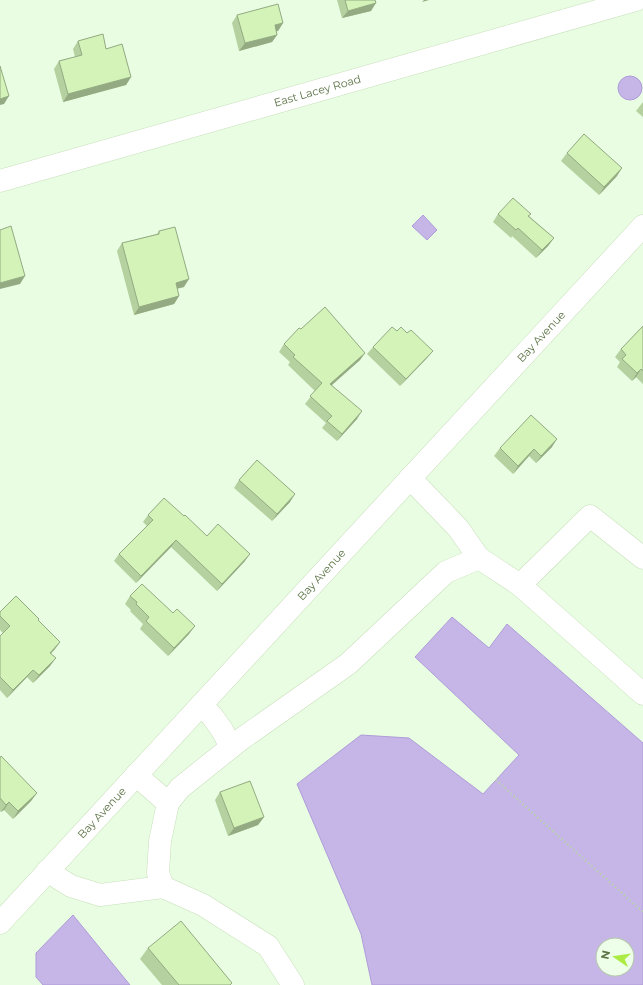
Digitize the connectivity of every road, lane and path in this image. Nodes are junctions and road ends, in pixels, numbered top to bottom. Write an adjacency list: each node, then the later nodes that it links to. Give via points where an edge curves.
1 (636, 0): 2 (street, East Lacey Road)
2 (0, 181)
3 (643, 226): 4 (street, Bay Avenue)
4 (410, 478): 5 (street, via 458,528); 9 (street, Bay Avenue)
5 (479, 558): 7 (street); 10 (street, via 446,572 348,664)
6 (643, 558): 7 (street, via 590,516)
7 (520, 586): 8 (street)
8 (643, 694)
9 (201, 705): 10 (street, via 212,716); 11 (street, Bay Avenue)
10 (231, 747): 13 (street, via 180,788)
11 (136, 775): 13 (street); 14 (street, Bay Avenue)
12 (496, 780): 16 (path)
13 (168, 803): 15 (street, via 160,841 158,873)
14 (48, 871): 15 (street, via 71,886 100,895); 17 (street, Bay Avenue)
15 (163, 887): 18 (street, via 203,905 268,946)
16 (643, 912)
17 (0, 923)
18 (292, 985)

